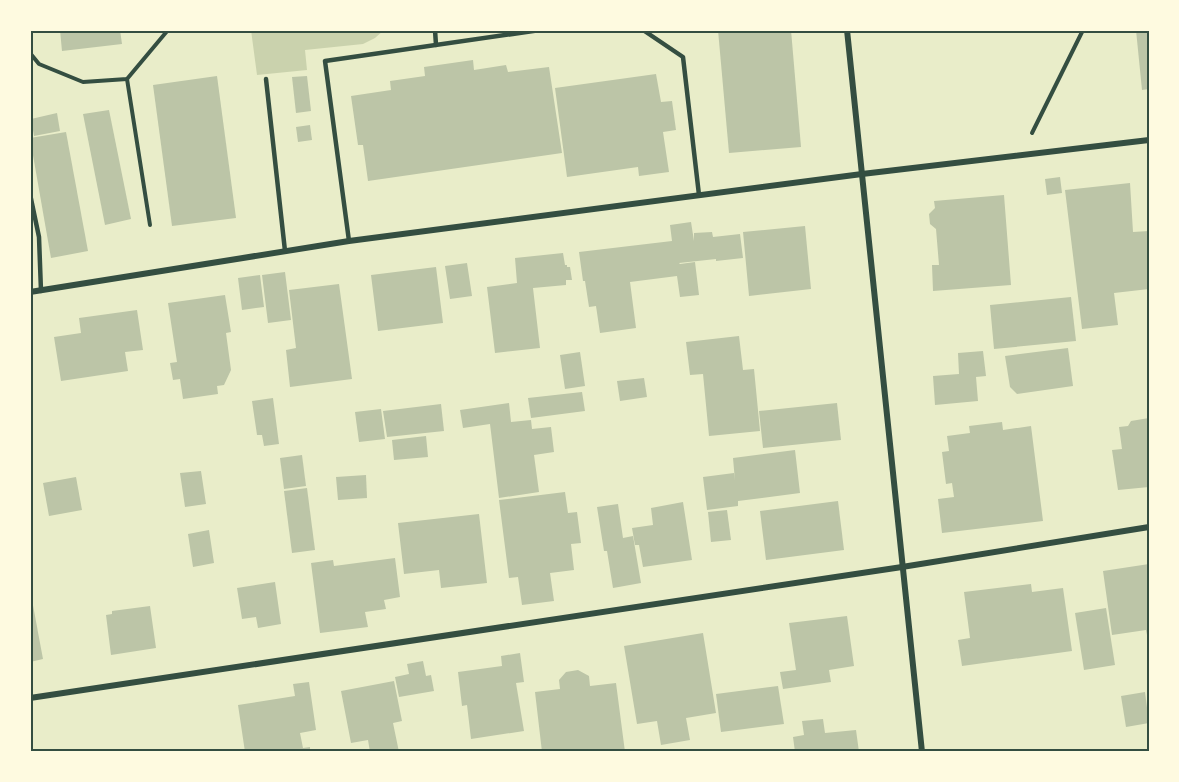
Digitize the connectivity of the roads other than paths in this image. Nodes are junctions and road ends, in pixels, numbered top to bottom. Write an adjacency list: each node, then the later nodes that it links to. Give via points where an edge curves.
1 (435, 30): 5 (lane)
2 (540, 30): 5 (lane)
3 (644, 30): 10 (lane, via 683,57)
4 (847, 30): 8 (street)
5 (436, 45): 11 (lane, via 325,61)
6 (266, 79): 12 (lane)
7 (1149, 140): 8 (street)
8 (862, 174): 10 (street); 16 (street)
9 (30, 194): 13 (lane, via 39,237)
10 (699, 195): 11 (street)
11 (349, 241): 12 (street)
12 (285, 251): 13 (street)
13 (41, 291): 14 (street)
14 (30, 292)
15 (1149, 527): 16 (street)
16 (902, 567): 17 (street); 18 (street)
17 (30, 698)
18 (922, 752)

